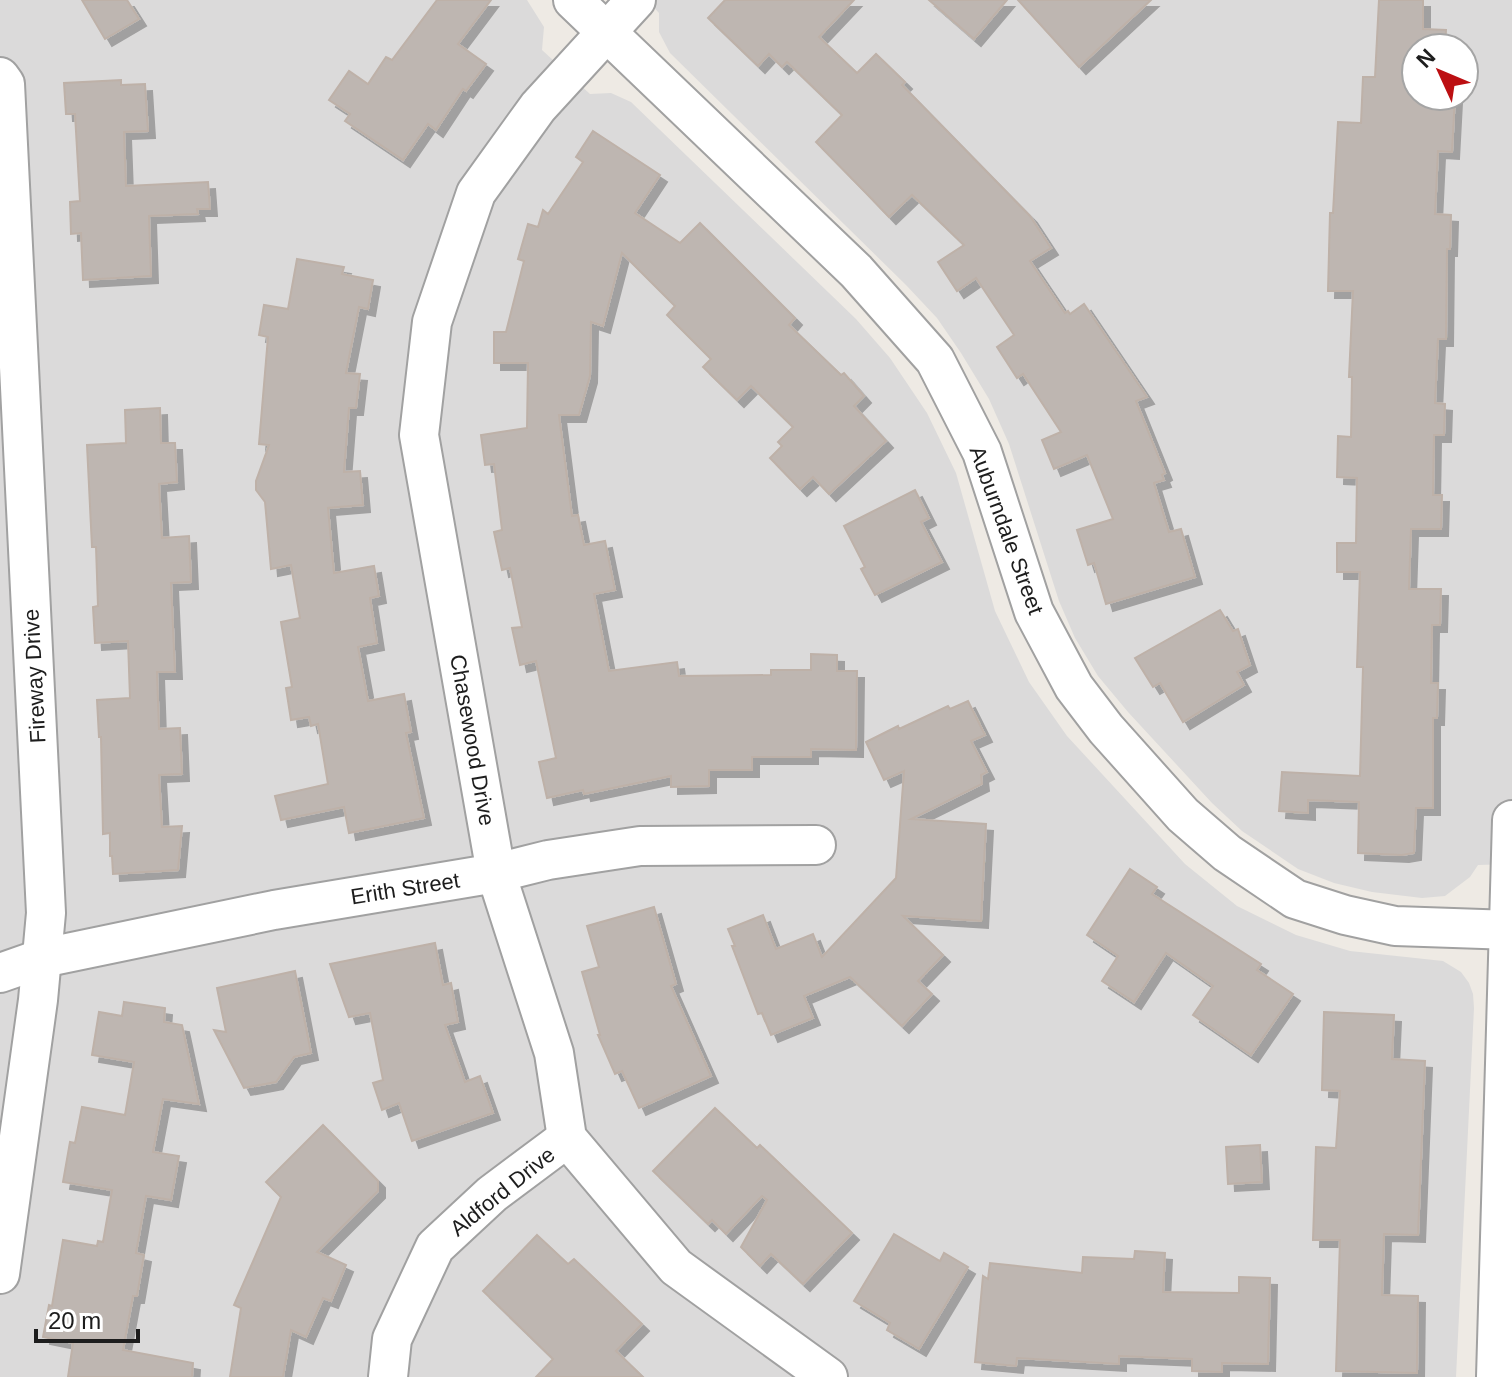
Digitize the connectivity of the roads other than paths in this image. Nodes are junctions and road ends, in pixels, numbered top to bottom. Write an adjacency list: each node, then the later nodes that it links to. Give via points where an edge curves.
1 (573, 0): 3 (street, Auburndale Street)
2 (636, 0): 3 (street, Chasewood Drive)
3 (606, 32): 7 (street, Chasewood Drive, via 538,107 476,193 432,322 419,435); 8 (street, Auburndale Street, via 856,271 935,360 982,452 1034,612 1074,687 1183,815 1295,899 1395,926)
4 (0, 77): 9 (street, Fireway Drive, via 5,84 46,913)
5 (1512, 820): 8 (street)
6 (816, 845): 7 (street, Erith Street, via 640,846)
7 (496, 873): 9 (street, Erith Street, via 274,910); 11 (street, Chasewood Drive, via 554,1053)
8 (1509, 930): 16 (street)
9 (43, 958): 10 (street, Erith Street); 12 (street, Fireway Drive)
10 (0, 973)
11 (567, 1138): 14 (street, Aldford Drive, via 492,1194 435,1247 392,1339); 15 (street, via 676,1267)
12 (0, 1274)
13 (1512, 1376): 16 (street)
14 (388, 1377)
15 (828, 1377)
16 (1497, 1377)

